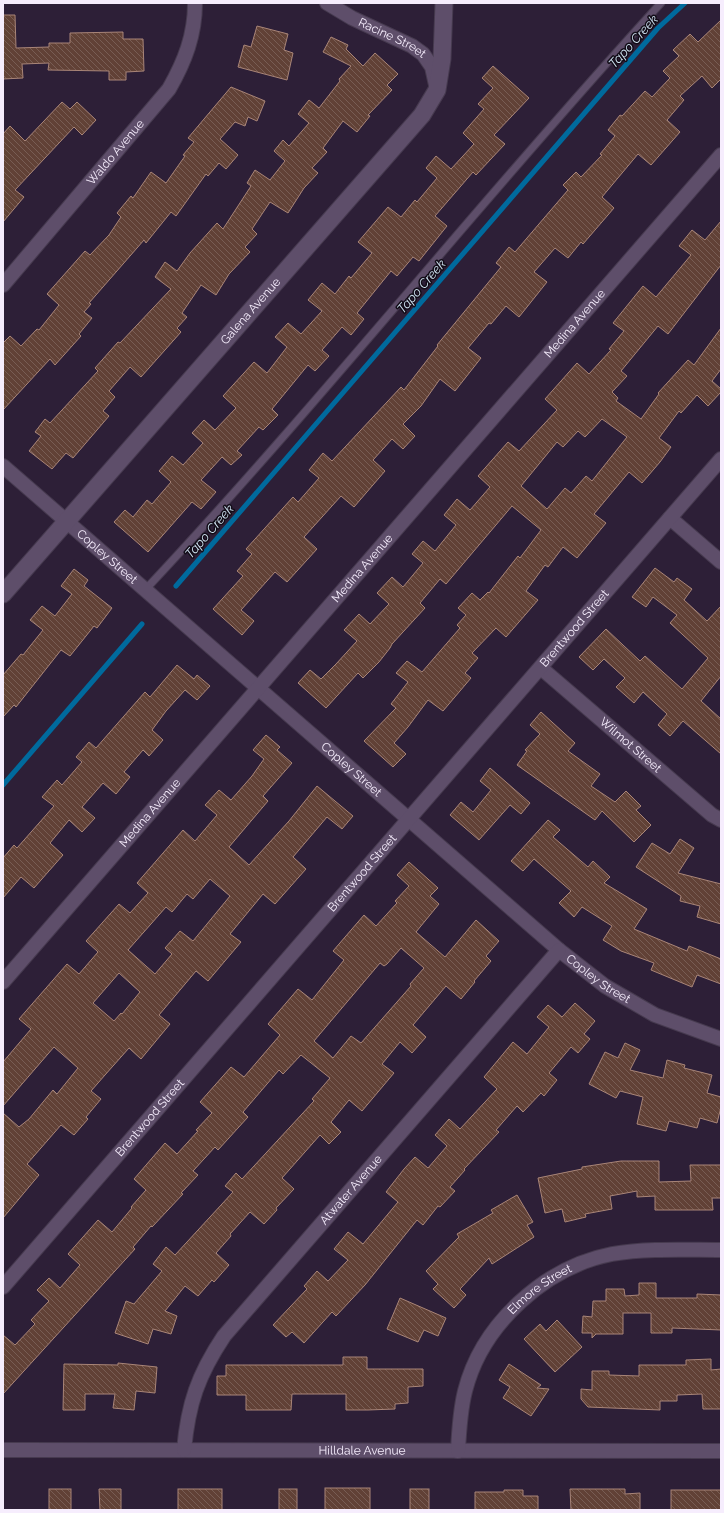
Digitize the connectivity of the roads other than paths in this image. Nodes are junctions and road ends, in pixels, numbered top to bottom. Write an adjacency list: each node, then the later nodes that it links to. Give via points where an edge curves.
1 (195, 3): 7 (street, Waldo Avenue, via 190,46 182,68 169,89)
2 (327, 3): 5 (street, Racine Street, via 423,54 432,67)
3 (444, 3): 5 (street, Galena Avenue, via 442,59)
4 (661, 3): 13 (lane, via 597,73 317,397)
5 (437, 90): 11 (street, Galena Avenue, via 422,115)
6 (721, 155): 16 (street, Medina Avenue)
7 (3, 285)
8 (721, 460): 10 (street, Brentwood Street)
9 (3, 466): 11 (street, Copley Street)
10 (670, 518): 12 (street); 15 (street, Brentwood Street)
11 (66, 522): 13 (street, Copley Street); 14 (street, Galena Avenue)
12 (721, 562)
13 (144, 590): 16 (street, Copley Street)
14 (3, 594)
15 (541, 668): 17 (street, Brentwood Street); 18 (street, Wilmot Street)
16 (258, 688): 17 (street, Copley Street); 20 (street, Medina Avenue)
17 (408, 819): 19 (street, Copley Street); 23 (street, Brentwood Street)
18 (721, 820)
19 (559, 950): 21 (street, Copley Street, via 605,986 655,1015); 25 (street, Atwater Avenue, via 224,1336 209,1359 195,1390 186,1424)
20 (3, 982)
21 (721, 1039)
22 (721, 1250): 26 (street, Elmore Street, via 611,1254 549,1280 522,1300 498,1326 479,1356 466,1389 459,1420)
23 (3, 1287)
24 (3, 1450): 25 (street, Hilldale Avenue)
25 (184, 1450): 26 (street, Hilldale Avenue)
26 (458, 1451): 27 (street, Hilldale Avenue)
27 (721, 1451)

